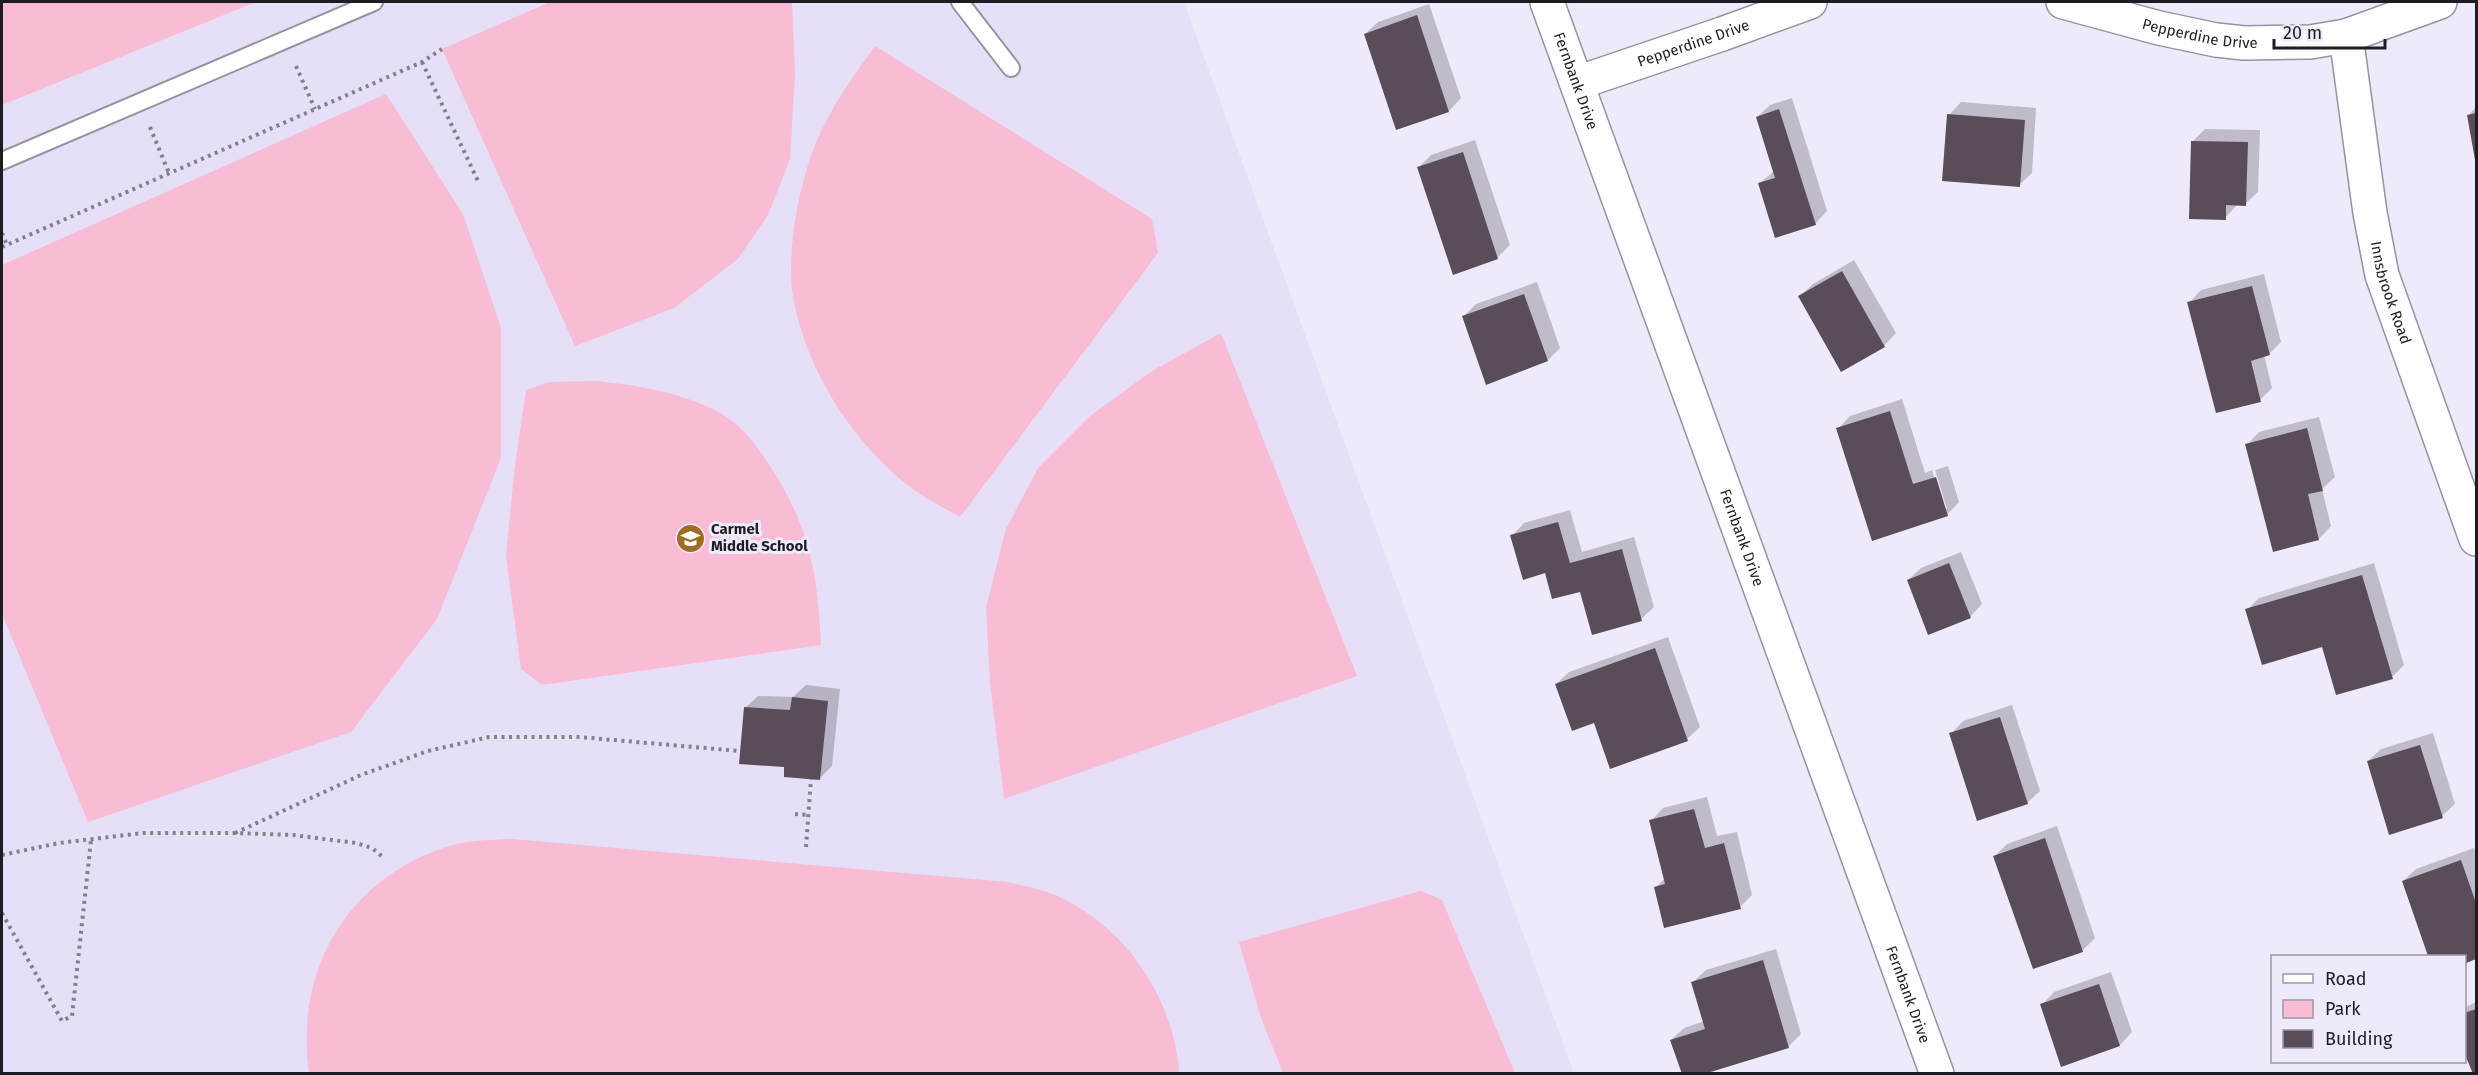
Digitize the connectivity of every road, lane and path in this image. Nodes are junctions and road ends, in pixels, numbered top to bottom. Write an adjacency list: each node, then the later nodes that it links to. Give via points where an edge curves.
1 (374, 2): 15 (lane)
2 (960, 2): 11 (lane)
3 (1547, 2): 12 (street, Fernbank Drive)
4 (1810, 2): 12 (street, Pepperdine Drive)
5 (2063, 2): 7 (street, Pepperdine Drive, via 2217,40 2310,42)
6 (2440, 2): 7 (street, Pepperdine Drive)
7 (2346, 36): 21 (street, Innsbrook Road, via 2382,275)
8 (442, 49): 10 (path)
9 (293, 58): 13 (path)
10 (422, 62): 13 (path); 17 (path)
11 (1011, 68)
12 (1577, 83): 32 (street, Fernbank Drive)
13 (315, 109): 16 (path)
14 (148, 122): 16 (path)
15 (2, 160)
16 (169, 173): 19 (path)
17 (478, 181)
18 (2, 233): 19 (path)
19 (7, 245): 20 (path)
20 (2, 247)
21 (2476, 539)
22 (740, 751): 26 (path, via 579,737 489,737 428,751)
23 (811, 779): 25 (path)
24 (795, 814): 25 (path)
25 (808, 815): 28 (path)
26 (235, 832): 27 (path, via 143,833); 30 (path, via 356,843 372,848)
27 (91, 840): 29 (path); 31 (path, via 72,1016 62,1021)
28 (806, 847)
29 (2, 855)
30 (384, 858)
31 (2, 913)
32 (1936, 1074)

